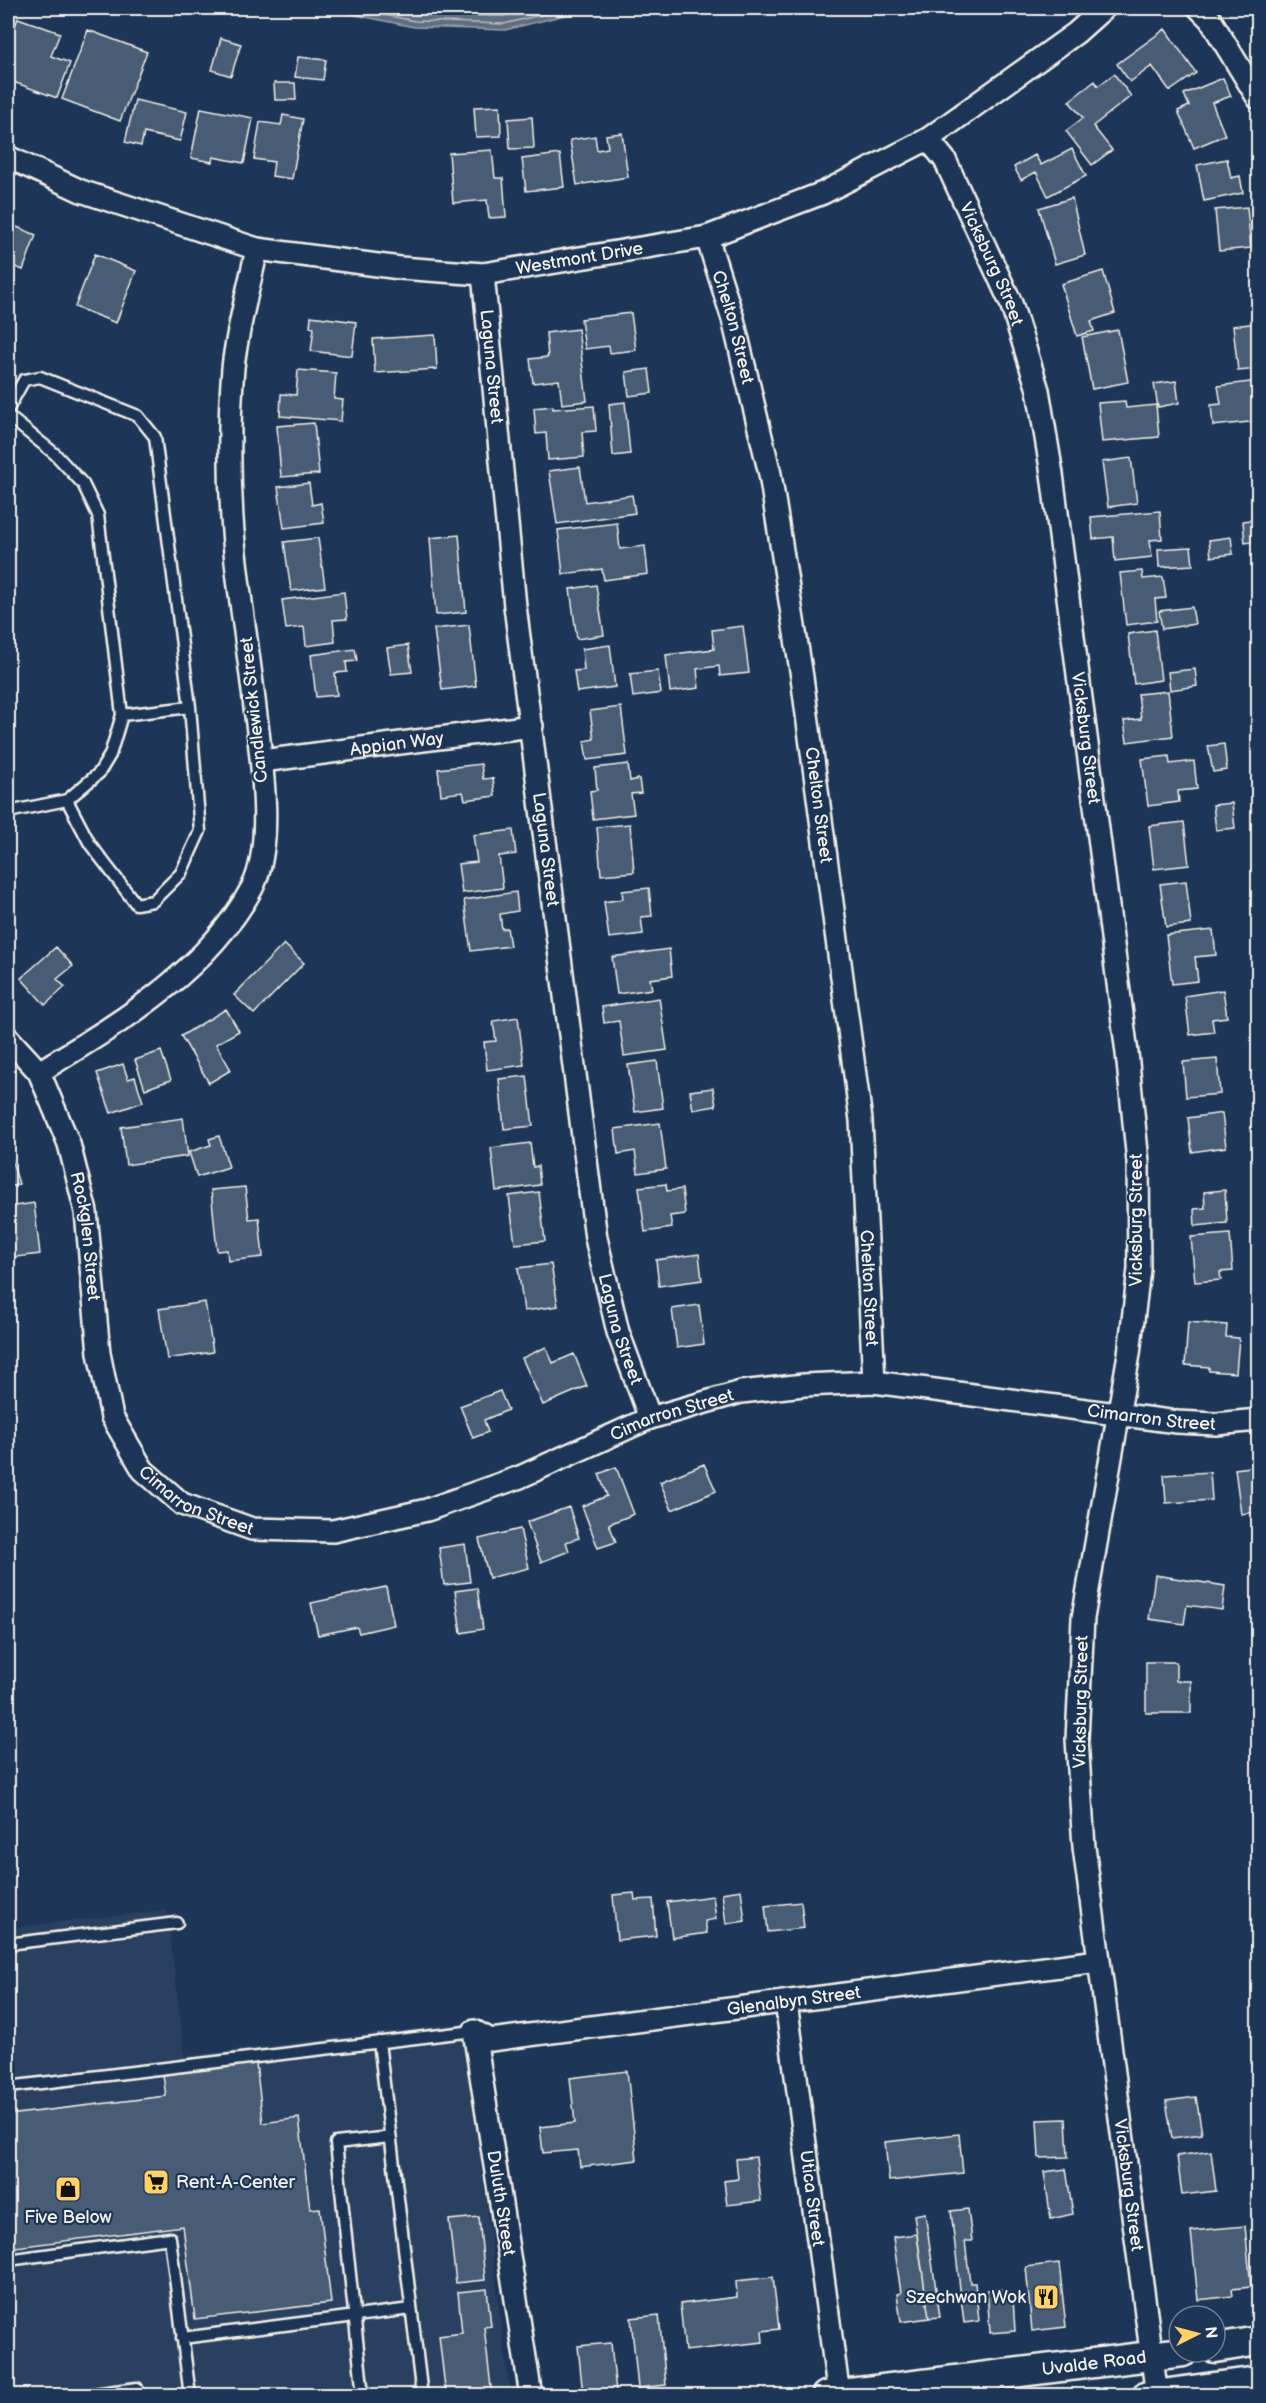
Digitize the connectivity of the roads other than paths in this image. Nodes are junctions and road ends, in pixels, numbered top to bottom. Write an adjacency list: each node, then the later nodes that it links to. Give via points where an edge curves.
1 (1104, 8): 4 (street, Westmont Drive, via 1076,33)
2 (1199, 8): 3 (street, via 1210,19)
3 (1258, 98)
4 (928, 139): 6 (street, Westmont Drive, via 824,193); 20 (street, Vicksburg Street, via 945,160 1011,303 1038,390 1052,474 1138,1162 1139,1269)
5 (8, 157): 7 (street, Westmont Drive, via 81,191)
6 (707, 237): 8 (street, Westmont Drive); 19 (street, Chelton Street, via 734,319 770,474 802,677 861,1120)
7 (257, 249): 8 (street, Westmont Drive, via 400,268); 14 (street, Candlewick Street, via 234,367 232,507)
8 (483, 274): 13 (street, Laguna Street, via 515,606)
9 (8, 409): 11 (lane, via 24,380 40,376 138,416 155,437)
10 (8, 416): 12 (lane, via 55,454 83,484 98,515)
11 (190, 706): 12 (lane); 15 (lane, via 200,831 181,873 153,901 136,904 90,844)
12 (122, 715): 15 (lane, via 110,755 99,773)
13 (532, 726): 14 (street, Appian Way); 21 (street, Laguna Street, via 596,1238 618,1332)
14 (262, 761): 18 (street, Candlewick Street, via 266,833 253,886 221,935 179,976 115,1025)
15 (67, 800): 16 (lane)
16 (8, 812)
17 (8, 1038): 18 (street, Rockglen Street)
18 (39, 1072): 23 (street, Rockglen Street, via 69,1144 86,1212 99,1353 112,1417)
19 (874, 1382): 20 (street, Cimarron Street); 21 (street, Cimarron Street, via 804,1384 741,1392)
20 (1118, 1415): 22 (street, Cimarron Street, via 1216,1424); 26 (street, Vicksburg Street, via 1083,1618 1077,1739 1084,1847)
21 (650, 1418): 23 (street, Cimarron Street, via 520,1478 427,1509 333,1531 252,1529 182,1504 143,1470)
22 (1258, 1420)
23 (129, 1446)
24 (177, 1923): 25 (lane)
25 (8, 1944)
26 (1098, 1961): 27 (street, Glenalbyn Street); 39 (street, Vicksburg Street)
27 (786, 2002): 28 (street, Glenalbyn Street); 42 (street, Utica Street)
28 (483, 2036): 29 (lane); 49 (street, Duluth Street)
29 (379, 2042): 30 (lane); 31 (lane)
30 (8, 2087)
31 (390, 2137): 33 (lane); 34 (lane, via 336,2143)
32 (8, 2260): 35 (lane, via 170,2238)
33 (411, 2309): 34 (lane); 48 (lane)
34 (355, 2316): 35 (lane); 47 (lane)
35 (182, 2338): 46 (lane)
36 (1258, 2342): 37 (main road)
37 (1227, 2346)
38 (1167, 2354): 39 (main road, Uvalde Road)
39 (1152, 2356): 42 (main road, Uvalde Road); 43 (street, Vicksburg Street)
40 (1258, 2381): 41 (main road)
41 (1207, 2392): 43 (main road)
42 (835, 2395)
43 (1153, 2395)
44 (79, 2396): 45 (lane, via 137,2388)
45 (138, 2396)
46 (190, 2396)
47 (363, 2396)
48 (422, 2396)
49 (531, 2396)

